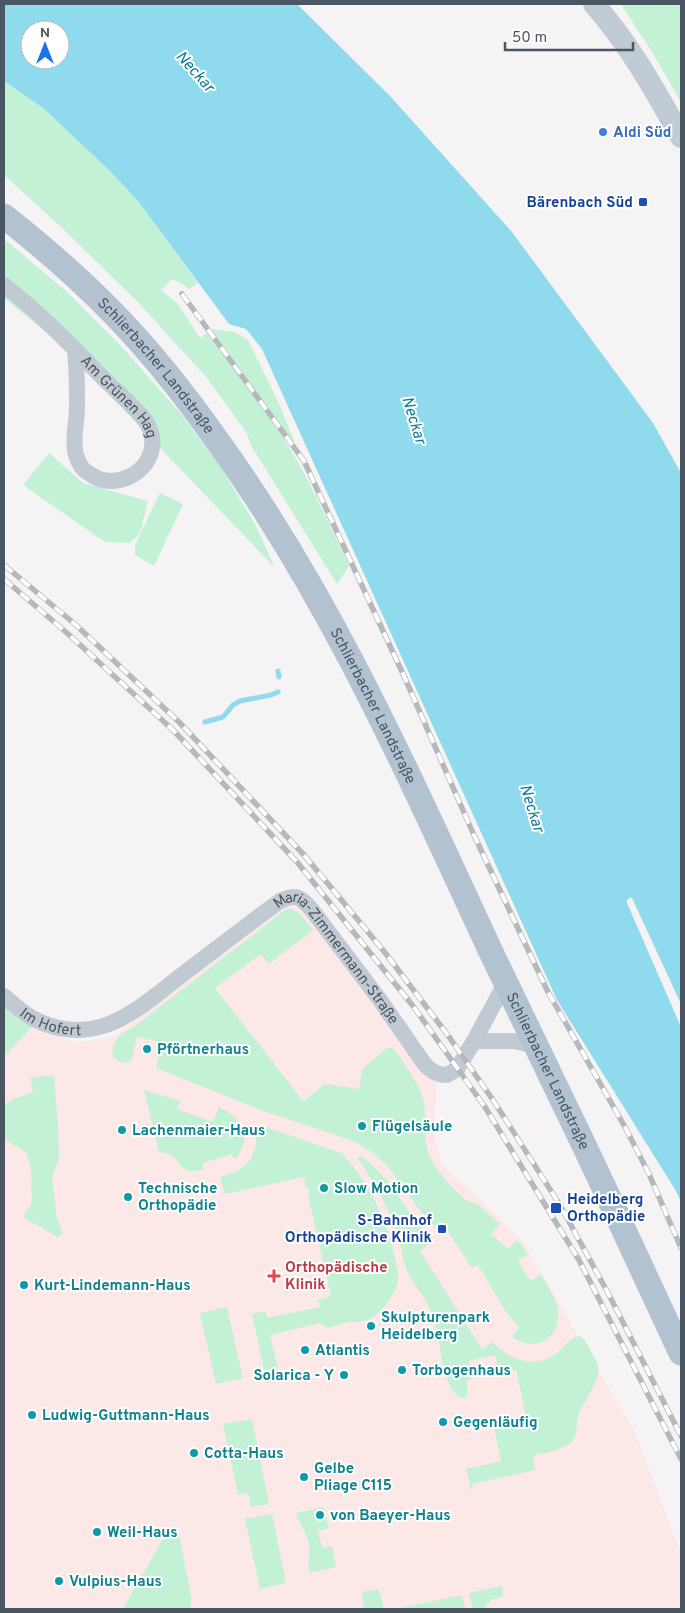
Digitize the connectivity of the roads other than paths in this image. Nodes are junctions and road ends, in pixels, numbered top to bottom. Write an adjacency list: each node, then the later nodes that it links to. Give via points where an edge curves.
1 (594, 4): 2 (main road, via 645,74)
2 (681, 136)
3 (4, 216): 6 (main road, Schlierbacher Landstraße, via 62,264 116,316 195,409 256,495 351,660 441,841)
4 (4, 285): 5 (street, Am Grünen Hag)
5 (76, 350): 5 (street, Am Grünen Hag, via 74,443 77,458 82,468 95,478 112,482 126,479 138,472 151,452 149,426)
6 (508, 986): 9 (street, Maria-Zimmermann-Straße, via 501,991); 10 (main road, Schlierbacher Landstraße)
7 (4, 996): 8 (street, Im Hofert, via 25,1014 48,1025 71,1029)
8 (106, 1026): 9 (street, Maria-Zimmermann-Straße, via 134,1012 280,901 296,896 312,910 427,1067 442,1075 453,1072)
9 (474, 1041): 10 (street, via 514,1041)
10 (536, 1046): 11 (main road, Schlierbacher Landstraße)
11 (681, 1353)

